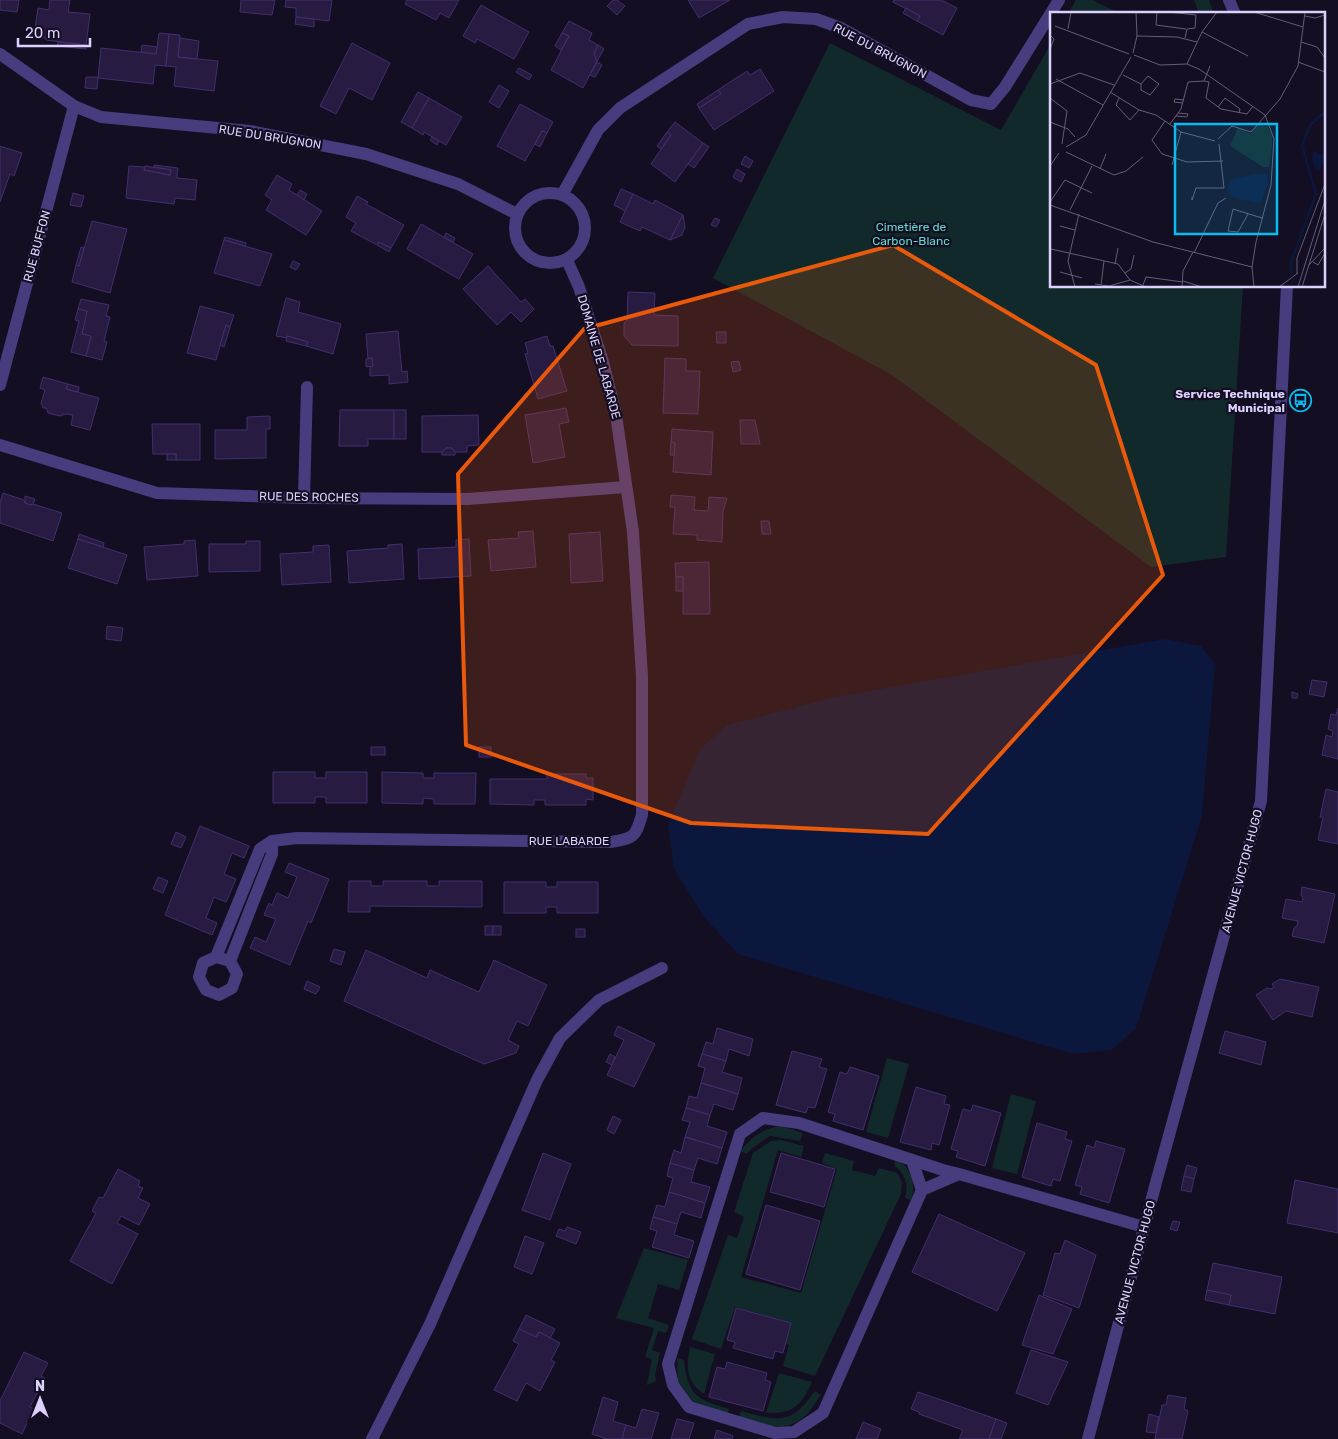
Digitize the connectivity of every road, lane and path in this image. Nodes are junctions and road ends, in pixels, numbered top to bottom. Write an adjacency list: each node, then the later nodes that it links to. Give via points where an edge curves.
1 (1059, 0): 3 (street, RUE DU BRUGNON)
2 (1229, 0): 4 (street)
3 (1052, 12)
4 (1233, 12)
5 (1050, 14): 8 (street, RUE DU BRUGNON, via 1005,87 990,104 971,100 841,28 816,19 783,17 748,24 620,108 598,130)
6 (0, 54): 7 (street, RUE DU BRUGNON)
7 (74, 106): 9 (street, RUE DU BRUGNON, via 101,117 250,131 366,154 458,184); 12 (street, RUE BUFFON)
8 (562, 195): 9 (street, via 536,196 523,205); 10 (street, via 580,209 586,232 576,253)
9 (518, 214): 10 (street, via 515,236 526,254 546,264)
10 (567, 260): 15 (street, DOMAINE DE LABARDE, via 603,362 616,416)
11 (1286, 288): 24 (street, AVENUE VICTOR HUGO, via 1261,801)
12 (0, 385)
13 (307, 386): 16 (street)
14 (0, 445): 16 (street, RUE DES ROCHES, via 157,494)
15 (625, 487): 16 (street, RUE DES ROCHES, via 468,500); 17 (street, RUE LABARDE, via 633,532 642,676 642,815 637,832 628,839 611,842 297,838)
16 (304, 498)
17 (272, 841): 18 (street, via 260,849); 19 (street, via 272,854)
18 (216, 957): 19 (street); 19 (street, via 203,963 199,977 206,990 219,995 232,988 235,981 237,974)
19 (230, 961)
20 (662, 968): 25 (street, via 599,1000 560,1038 537,1080 430,1324)
21 (912, 1160): 22 (street); 23 (street); 23 (street, via 799,1123 763,1118 740,1134 668,1364 674,1385 690,1407 775,1433 794,1432 823,1413)
22 (959, 1174): 23 (street); 24 (street)
23 (922, 1190)
24 (1144, 1227): 26 (street, AVENUE VICTOR HUGO)
25 (372, 1439)
26 (1088, 1439)

